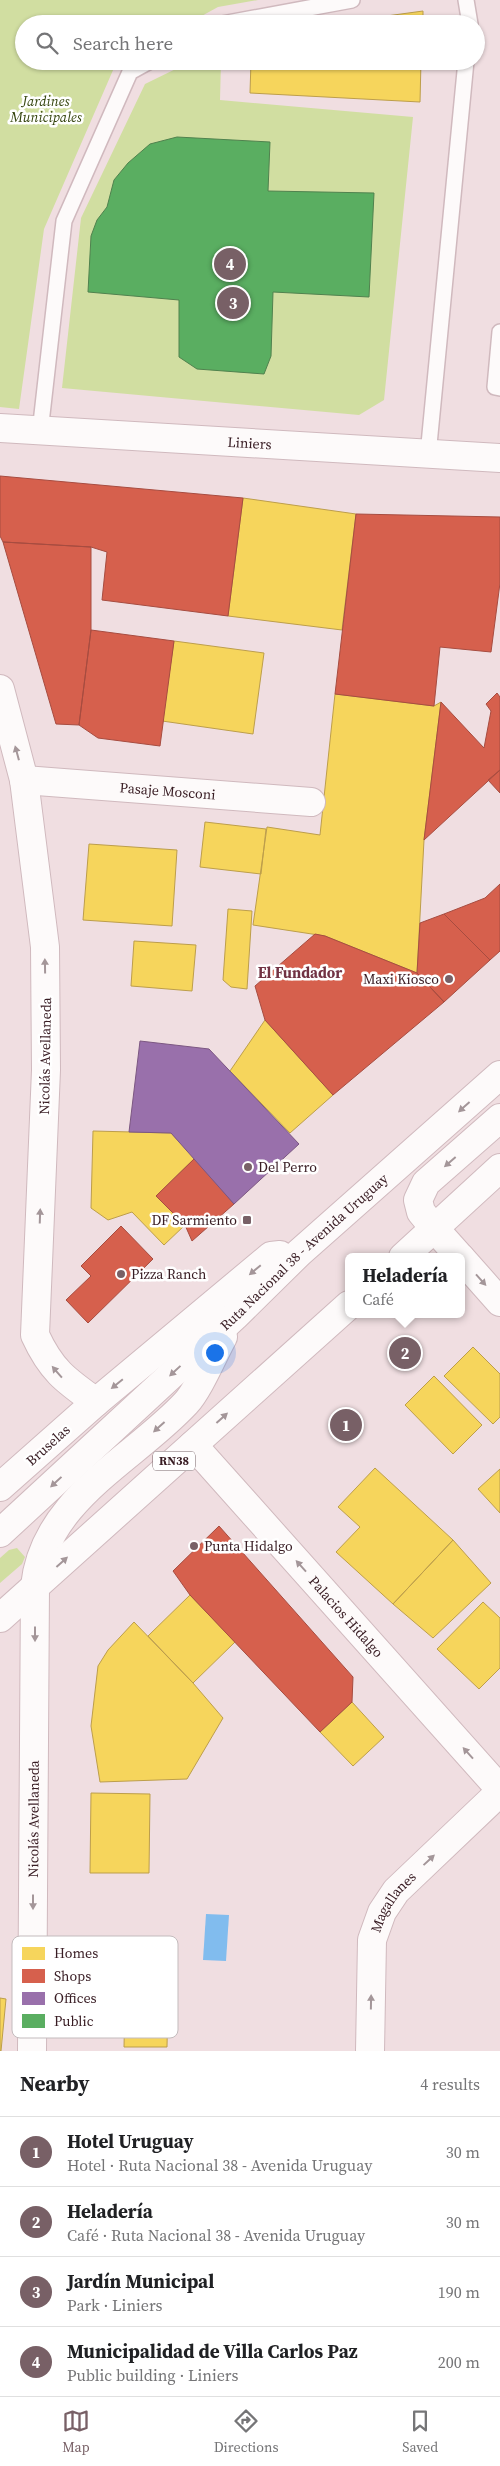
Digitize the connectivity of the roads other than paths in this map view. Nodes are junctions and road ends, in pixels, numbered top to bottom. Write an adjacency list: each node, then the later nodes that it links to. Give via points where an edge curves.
1 (352, 0): 3 (lane)
2 (466, 0): 4 (lane)
3 (271, 15)
4 (468, 15)
5 (134, 70): 10 (lane, via 64,221)
6 (465, 70): 11 (lane)
7 (500, 332): 8 (lane, via 495,387)
8 (500, 388)
9 (0, 428): 10 (street, Liniers)
10 (40, 432): 11 (street, Liniers)
11 (428, 455): 12 (street, Liniers)
12 (500, 458)
13 (0, 689): 14 (street, Nicolás Avellaneda, one-way to 13)
14 (24, 780): 15 (street, Pasaje Mosconi); 27 (street, Nicolás Avellaneda, one-way to 14, via 64,1379 46,1359 35,1335 46,1070 45,947)
15 (311, 802)
16 (500, 1075): 20 (street, Ruta Nacional 38 - Avenida Uruguay, one-way to 20)
17 (500, 1118): 19 (street, one-way to 19, via 426,1183 418,1200 421,1212)
18 (500, 1168): 19 (street)
19 (435, 1229): 21 (street); 22 (street)
20 (299, 1253): 26 (street, Ruta Nacional 38 - Avenida Uruguay); 27 (street, Bruselas, one-way to 27, via 271,1256)
21 (408, 1253)
22 (456, 1253)
23 (465, 1264): 24 (street, one-way to 24)
24 (500, 1302)
25 (345, 1309): 28 (street, RN38, one-way to 25)
26 (235, 1316): 30 (street, Ruta Nacional 38 - Avenida Uruguay, one-way to 30); 31 (street, Nicolás Avellaneda, one-way to 31, via 187,1402 78,1498 58,1521 38,1564)
27 (96, 1402): 29 (street, Bruselas)
28 (193, 1445): 31 (street, RN38, one-way to 28); 33 (street, Palacios Hidalgo, one-way to 28)
29 (0, 1487)
30 (0, 1533)
31 (35, 1586): 32 (street, RN38); 34 (street, Nicolás Avellaneda, one-way to 34)
32 (0, 1618)
33 (500, 1791): 37 (street, Magallanes, one-way to 33, via 372,1940 382,1912 396,1891)
34 (33, 1936)
35 (32, 2038): 36 (street, Nicolás Avellaneda, one-way to 36)
36 (32, 2051)
37 (370, 2051)

